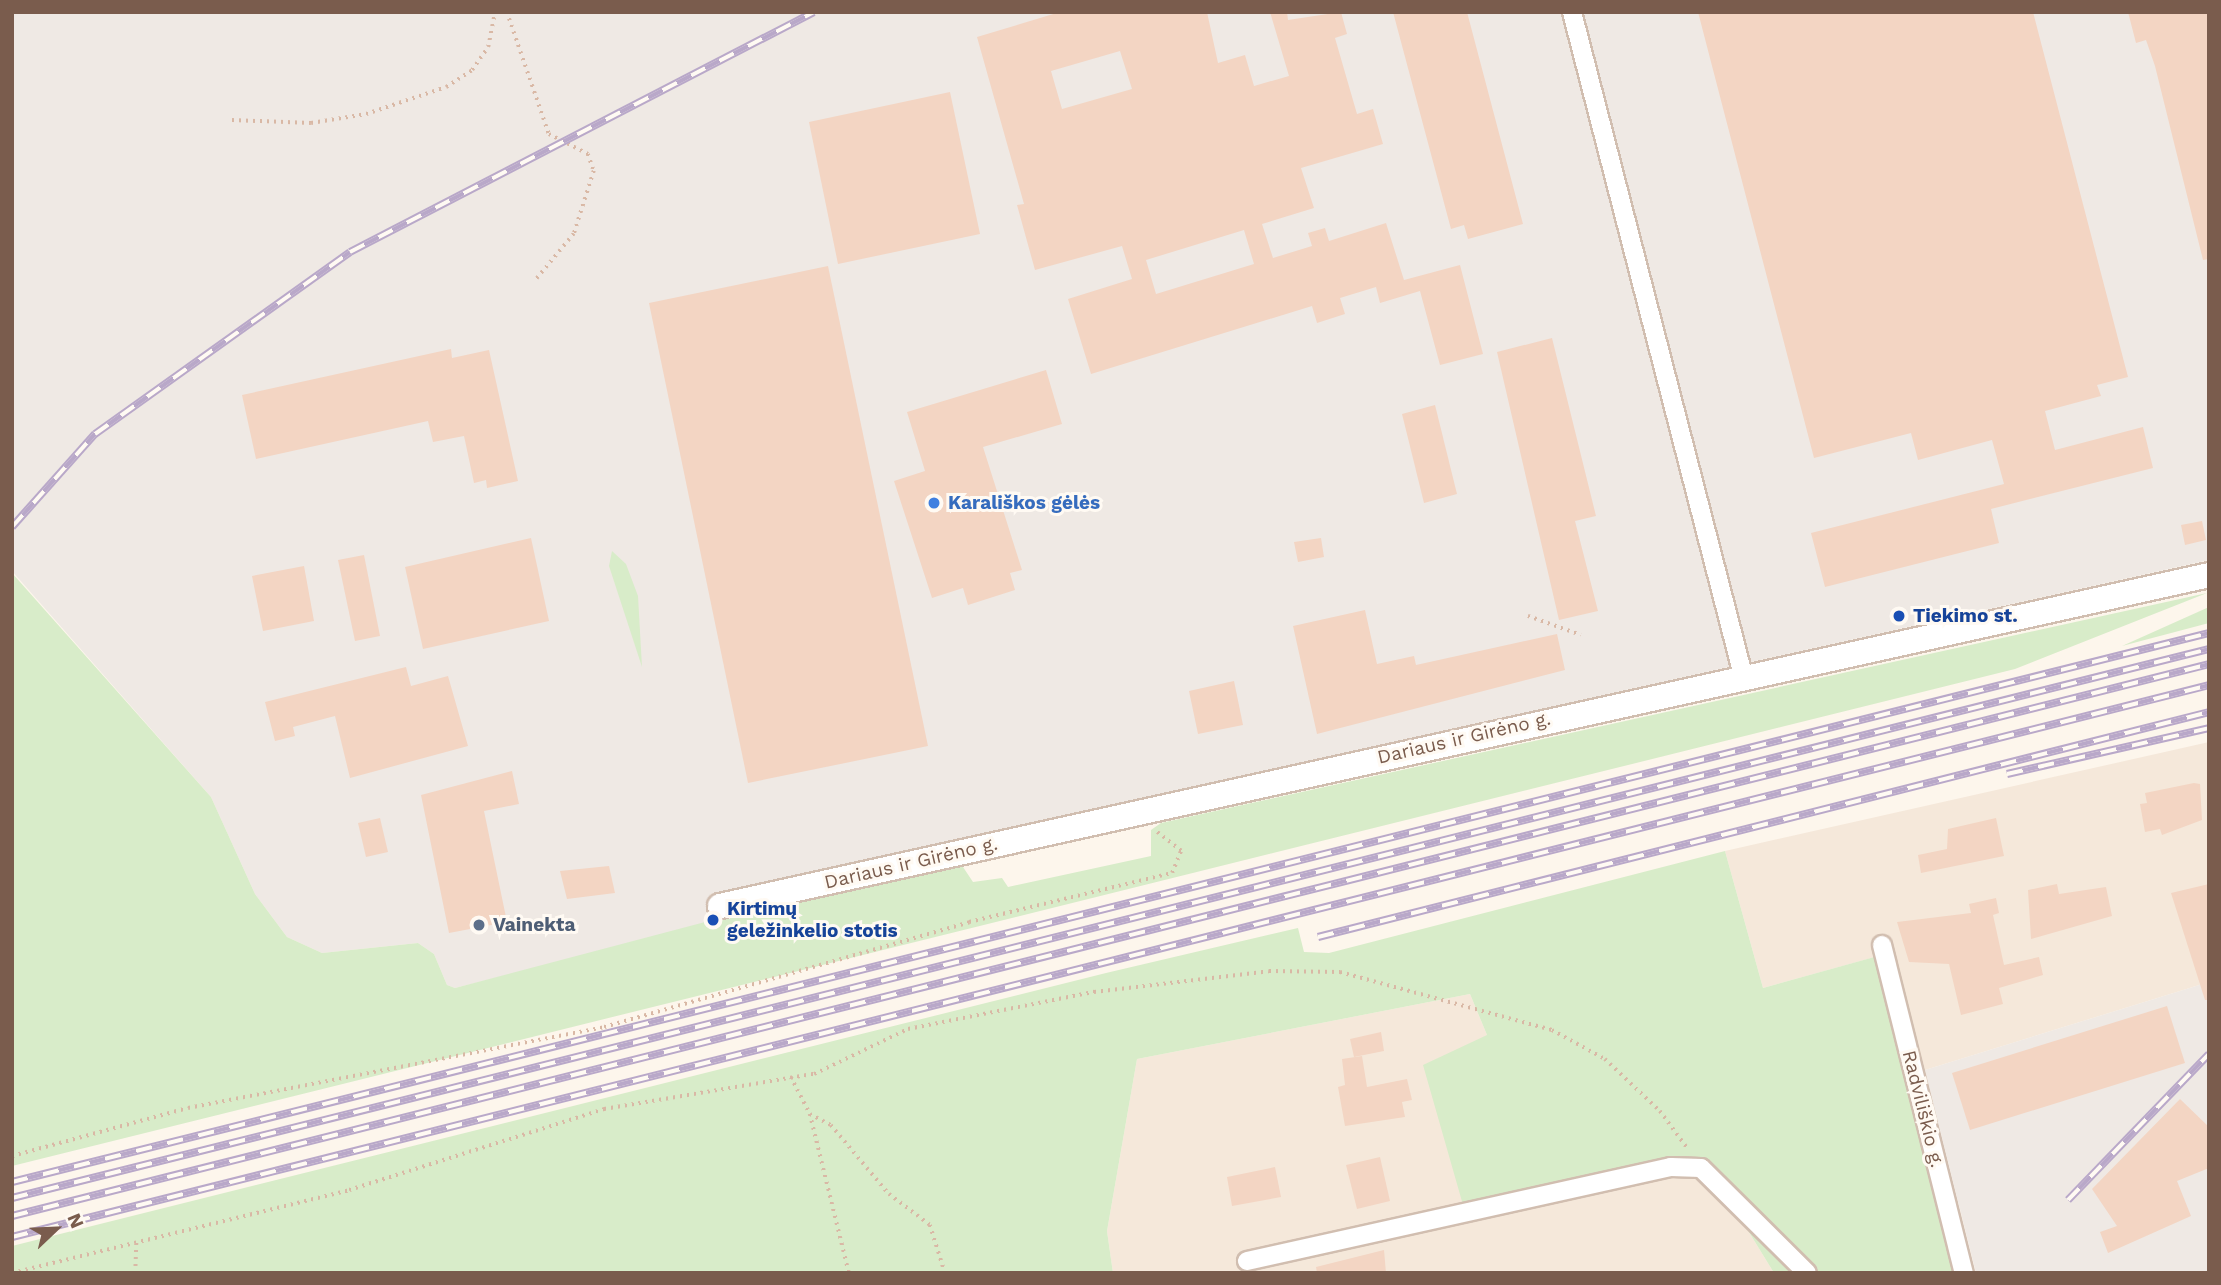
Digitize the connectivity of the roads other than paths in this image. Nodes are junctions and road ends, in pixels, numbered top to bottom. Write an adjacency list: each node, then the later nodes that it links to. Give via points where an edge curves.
1 (1572, 12): 3 (street)
2 (2209, 575): 3 (street, Dariaus ir Girėno g.)
3 (1743, 676): 4 (street, Dariaus ir Girėno g.)
4 (720, 906)
5 (1882, 945): 8 (street, Radviliškio g.)
6 (1247, 1261): 7 (street, via 1671,1167 1701,1168)
7 (1807, 1273)
8 (1964, 1273)

